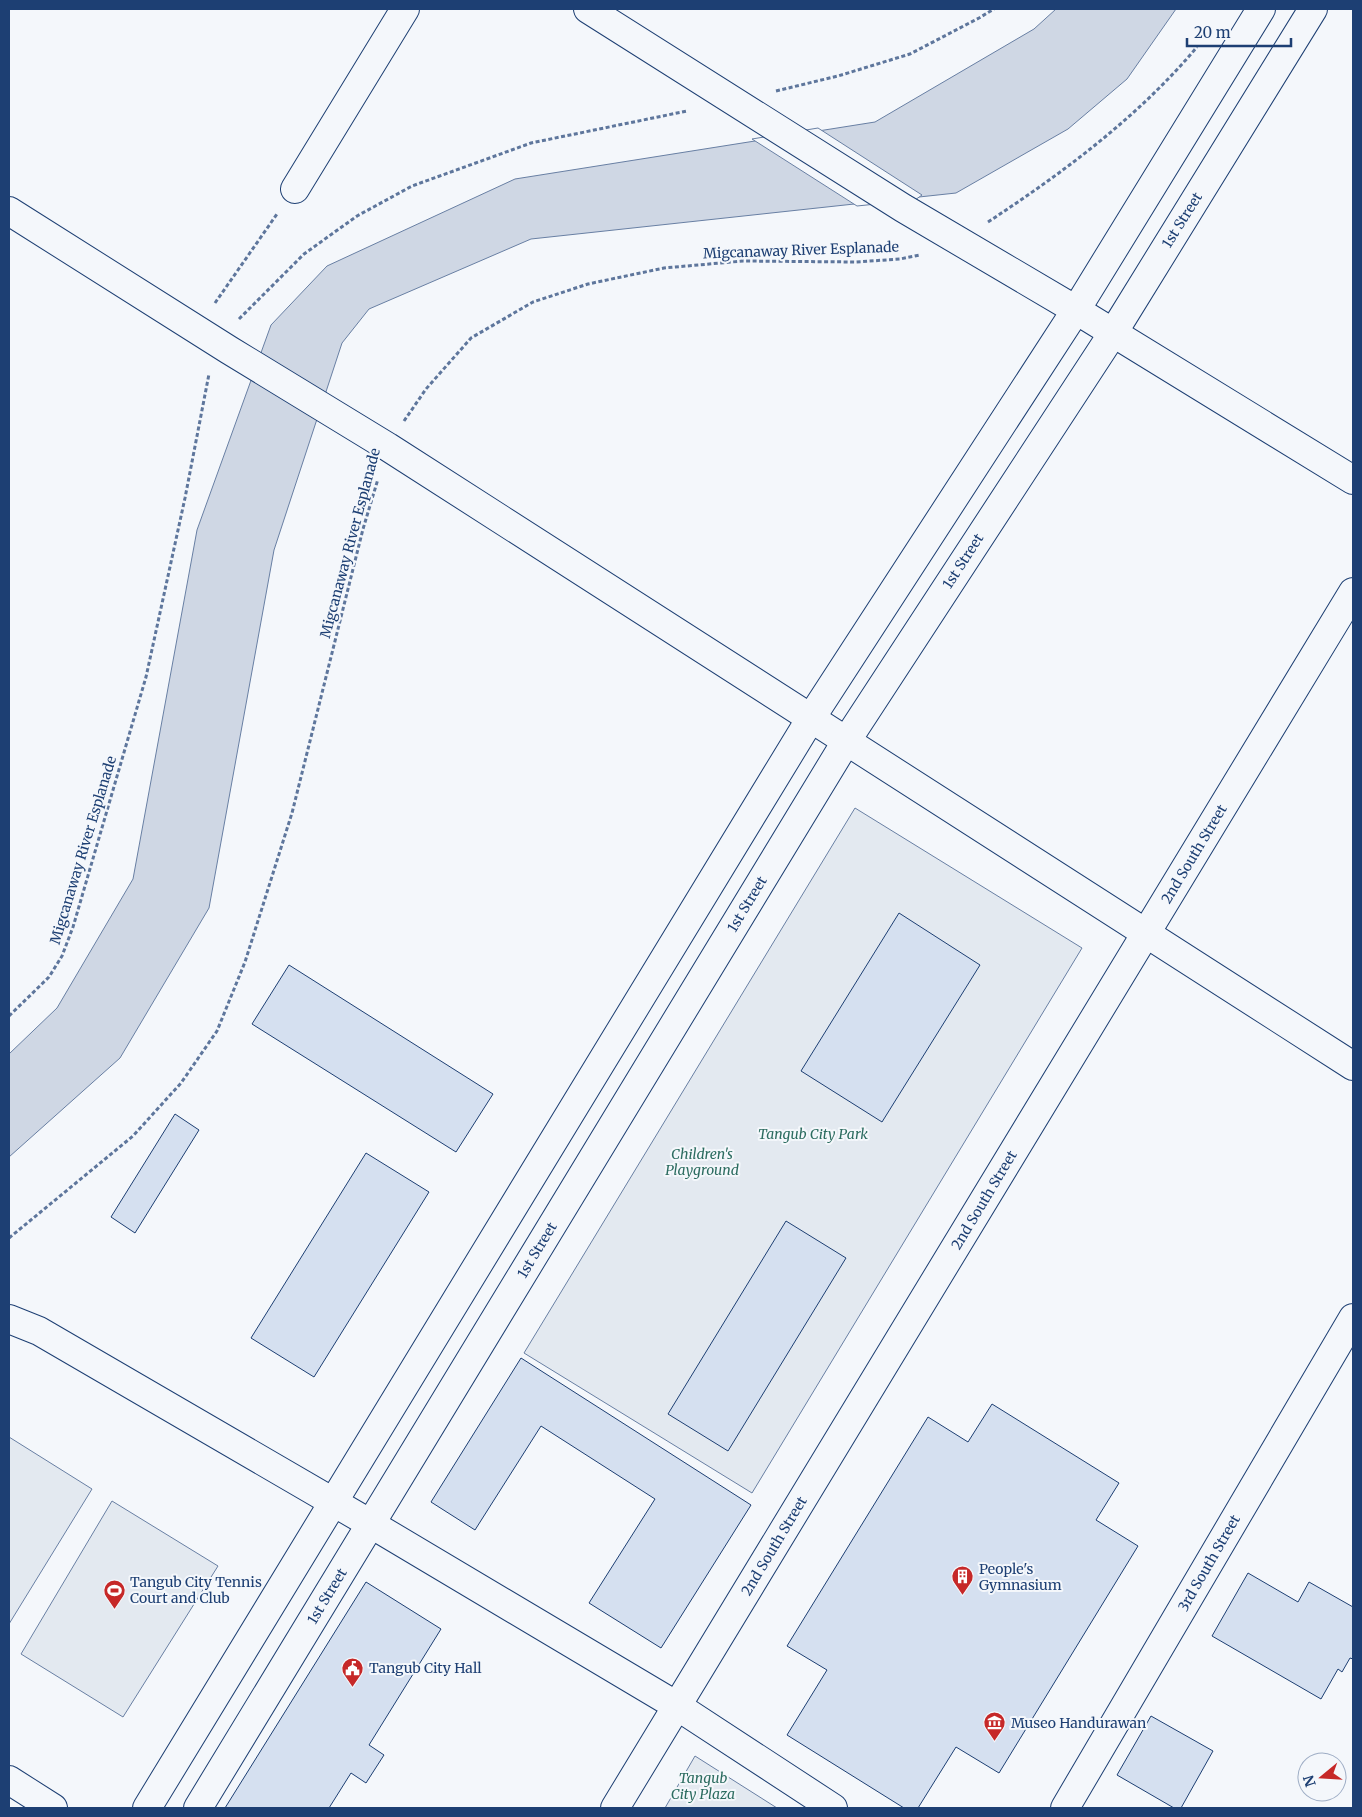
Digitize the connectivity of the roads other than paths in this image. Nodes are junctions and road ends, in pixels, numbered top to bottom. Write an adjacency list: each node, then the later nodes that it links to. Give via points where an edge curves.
1 (405, 9): 5 (street)
2 (588, 9): 7 (street, via 903,208)
3 (1261, 9): 7 (street)
4 (1313, 9): 8 (street, 1st Street)
5 (295, 189)
6 (9, 211): 11 (street, via 380,442)
7 (1076, 310): 8 (street); 11 (street)
8 (1113, 333): 9 (street); 12 (street, 1st Street)
9 (1353, 480)
10 (1353, 592): 13 (street, 2nd South Street)
11 (811, 718): 12 (street); 17 (street)
12 (847, 740): 13 (street); 18 (street, 1st Street)
13 (1146, 933): 14 (street); 19 (street, 2nd South Street)
14 (1353, 1066)
15 (1353, 1318): 26 (street, 3rd South Street)
16 (9, 1319): 17 (street, via 39,1331)
17 (333, 1502): 18 (street); 22 (street)
18 (371, 1524): 19 (street); 23 (street, 1st Street)
19 (677, 1706): 24 (street, 2nd South Street); 25 (street)
20 (9, 1780): 21 (street)
21 (53, 1808)
22 (147, 1808)
23 (198, 1808)
24 (616, 1808)
25 (833, 1808)
26 (1065, 1808)

